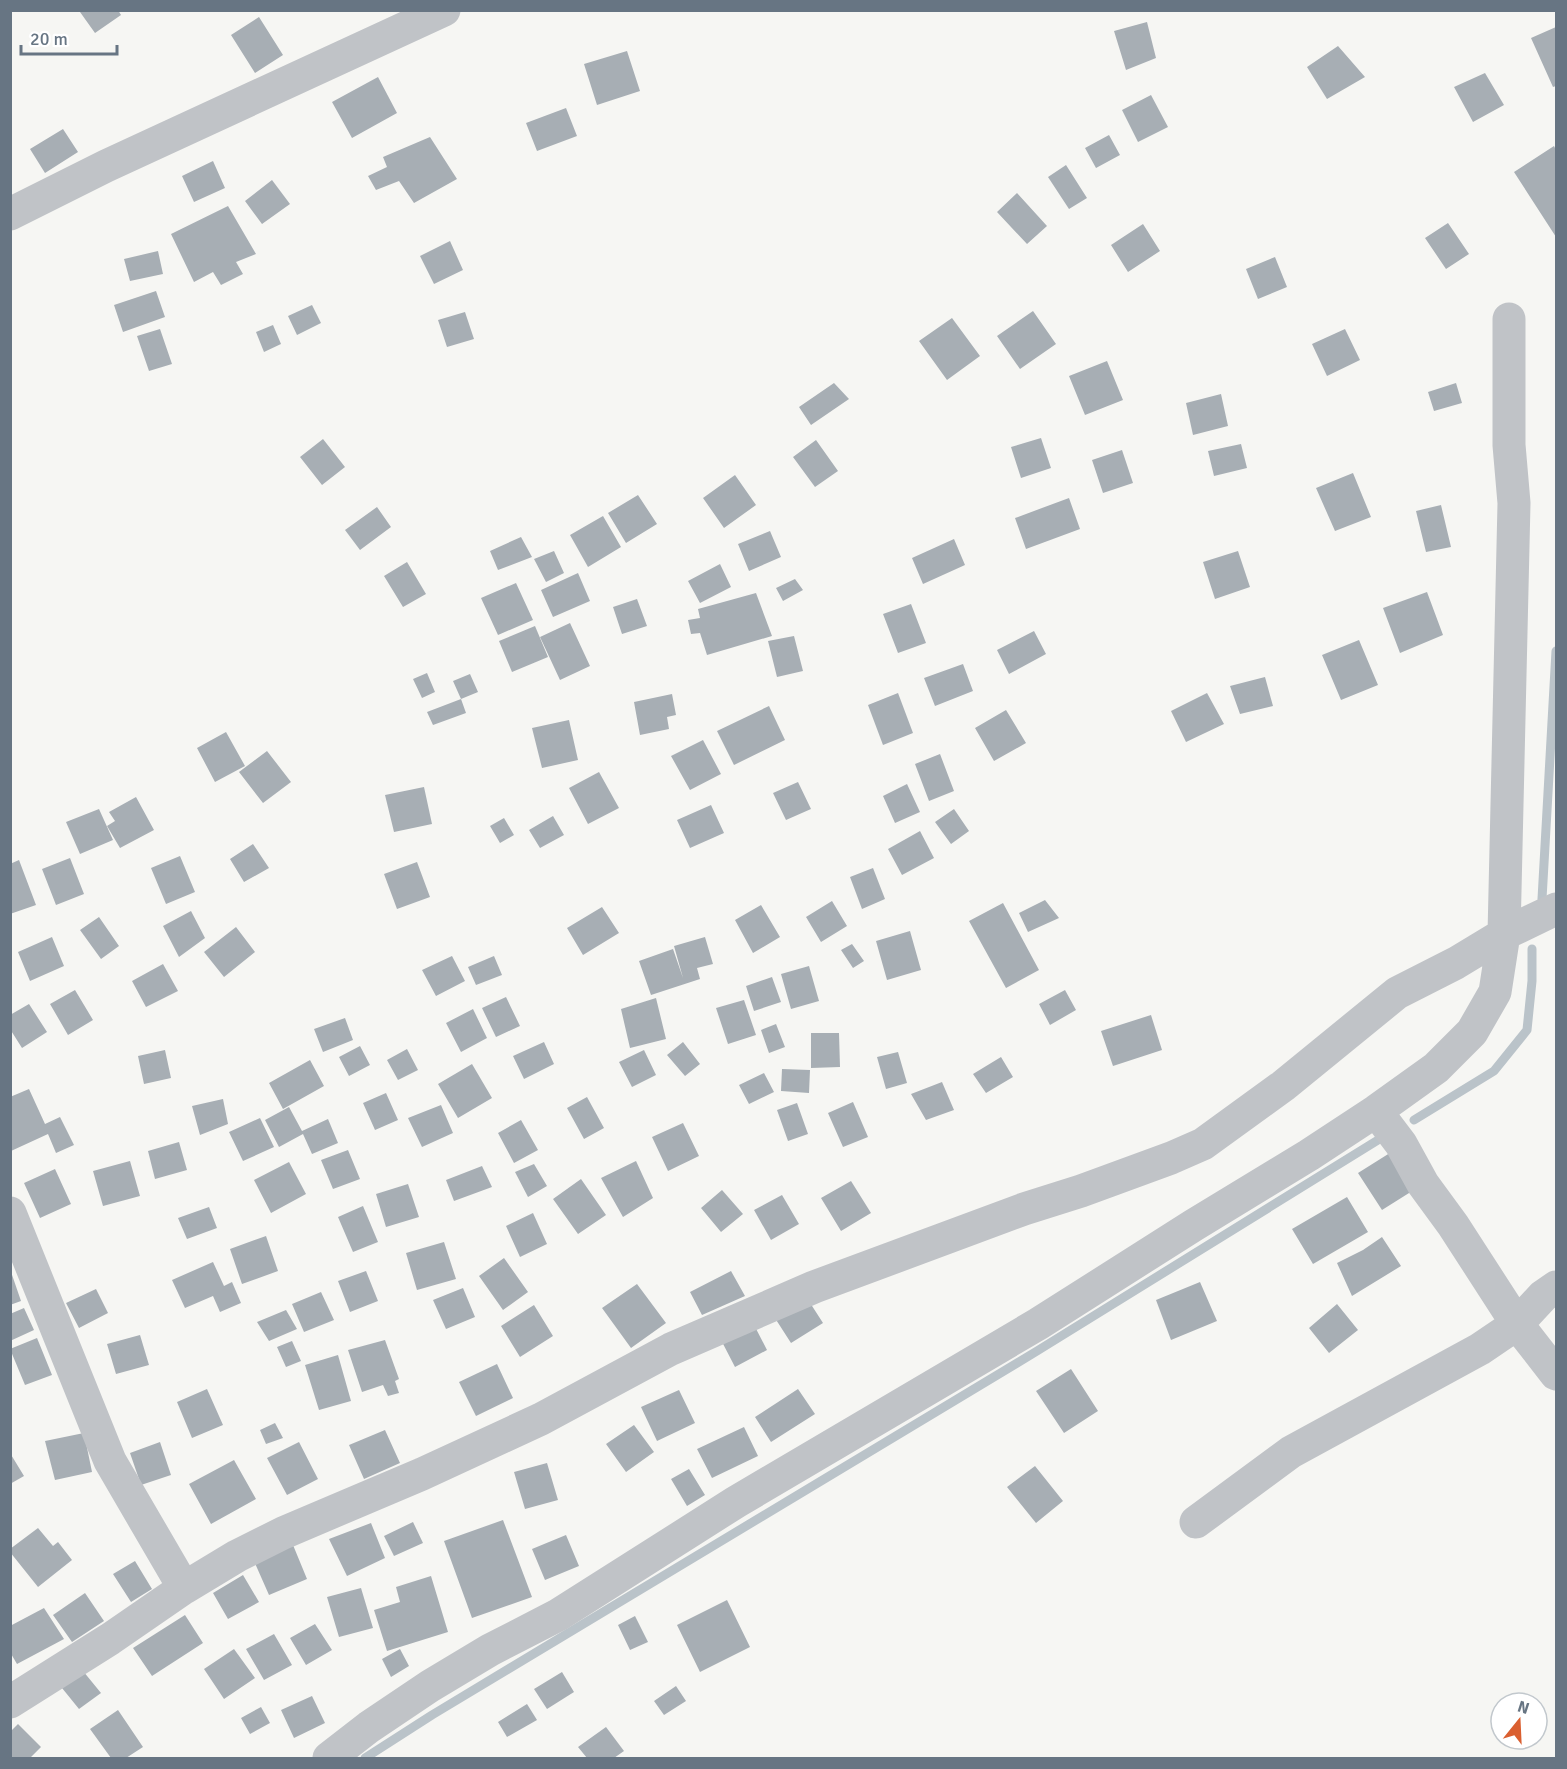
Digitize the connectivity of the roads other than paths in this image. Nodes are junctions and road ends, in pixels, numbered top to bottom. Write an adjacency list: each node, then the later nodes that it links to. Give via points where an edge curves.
1 (444, 10): 2 (street)
2 (10, 214)
3 (1509, 319): 5 (street, via 1509,445 1514,503)
4 (1557, 909): 5 (street)
5 (1504, 934): 6 (street, via 1495,992 1472,1032 1436,1068); 12 (street, via 1397,993 1283,1086 1203,1144 814,1287 671,1349 541,1419 283,1533)
6 (1376, 1111): 9 (street); 14 (street, via 1038,1324 736,1502 558,1616 430,1686)
7 (10, 1213): 12 (street, via 110,1461)
8 (1557, 1287): 9 (street)
9 (1517, 1324): 10 (street); 11 (street, via 1480,1349 1291,1452)
10 (1557, 1374)
11 (1196, 1522)
12 (184, 1588): 13 (street)
13 (10, 1702)
14 (329, 1758)

